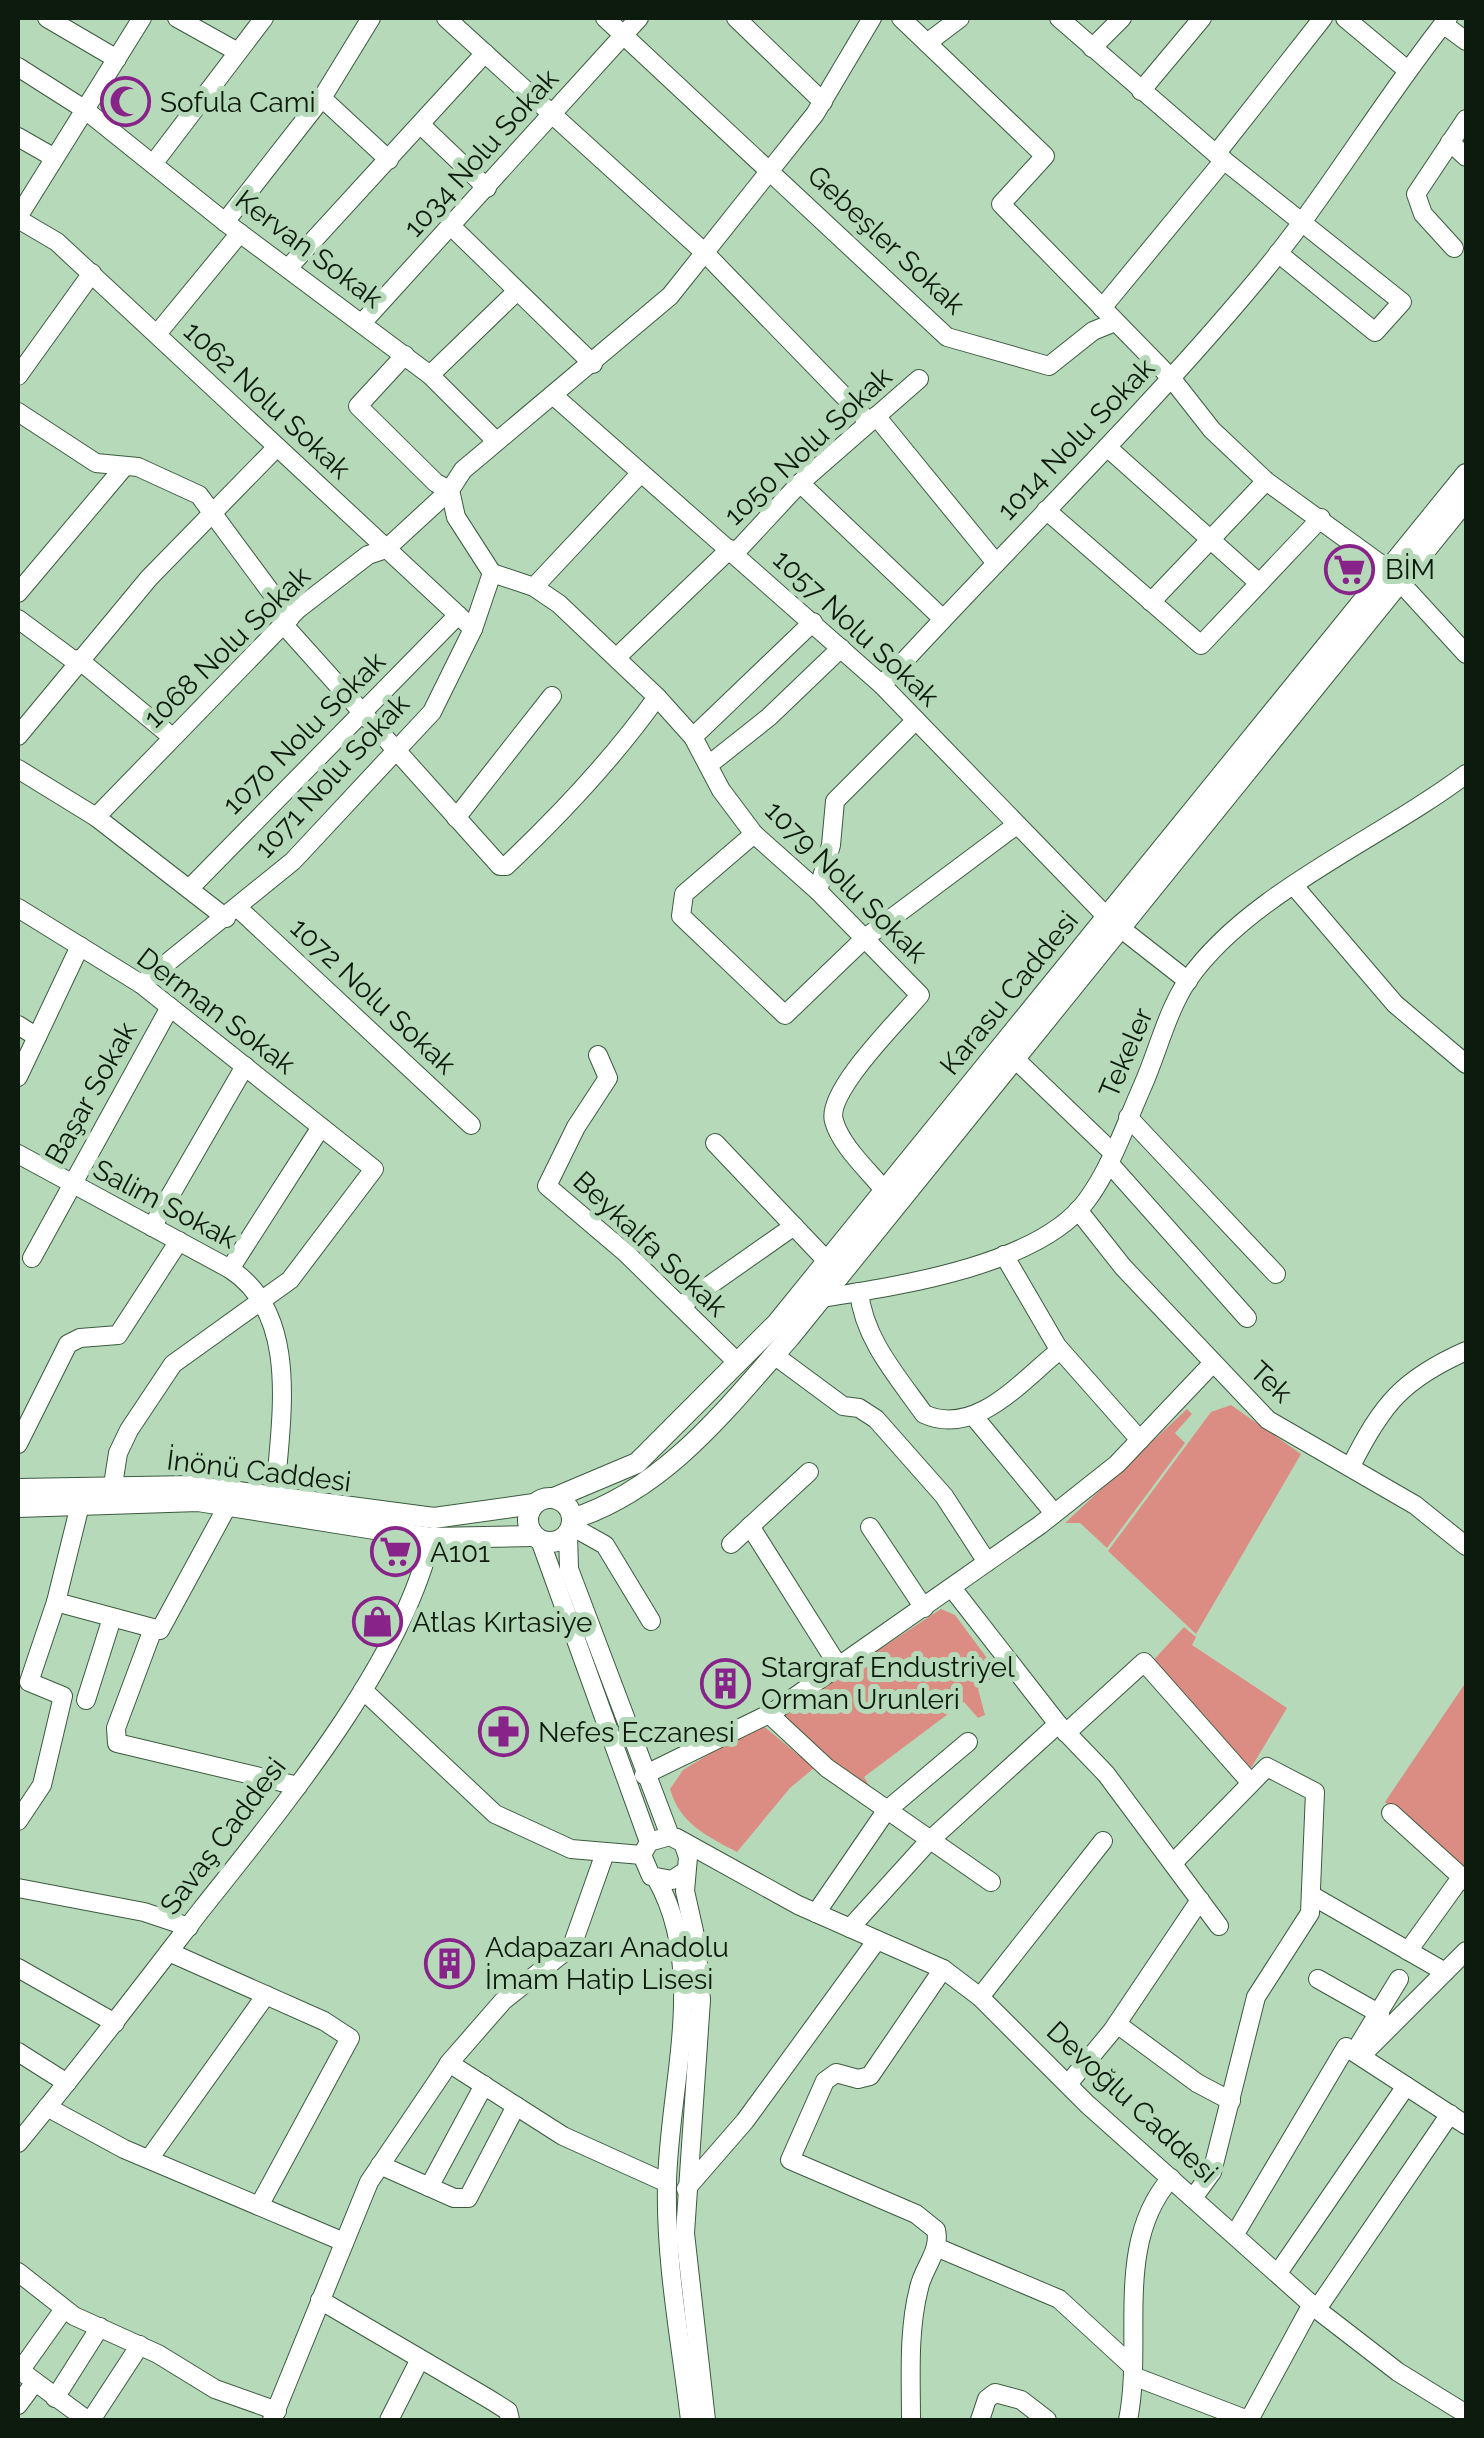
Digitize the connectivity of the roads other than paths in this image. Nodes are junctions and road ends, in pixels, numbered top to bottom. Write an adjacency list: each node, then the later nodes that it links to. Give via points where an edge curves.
1 (47, 18): 25 (street)
2 (142, 18): 25 (street)
3 (177, 18): 23 (street)
4 (264, 18): 23 (street)
5 (371, 18): 29 (street)
6 (446, 18): 24 (street)
7 (605, 18): 19 (street, Gebeşler Sokak)
8 (639, 18): 19 (street, 1034 Nolu Sokak)
9 (736, 18): 30 (street)
10 (870, 18): 30 (street, 1068 Nolu Sokak)
11 (901, 18): 21 (street)
12 (960, 18): 21 (street)
13 (1058, 18): 22 (street)
14 (1122, 18): 22 (street)
15 (1202, 18): 28 (street)
16 (1322, 18): 39 (street, Gebeşler Sokak)
17 (1346, 18): 27 (street)
18 (1445, 20): 20 (street); 27 (street, 1014 Nolu Sokak)
19 (624, 34): 32 (street, 1034 Nolu Sokak); 42 (street, Gebeşler Sokak)
20 (1466, 41)
21 (927, 43): 54 (street, via 1045,156 1001,204)
22 (1092, 48): 28 (street)
23 (238, 52): 41 (street)
24 (486, 53): 32 (street); 34 (street)
25 (116, 59): 31 (street)
26 (18, 67): 31 (street, Kervan Sokak)
27 (1406, 68): 45 (street, 1014 Nolu Sokak)
28 (1141, 91): 39 (street)
29 (322, 98): 40 (street); 46 (street)
30 (824, 102): 42 (street, 1068 Nolu Sokak)
31 (84, 109): 37 (street); 41 (street, Kervan Sokak)
32 (552, 113): 43 (street, 1034 Nolu Sokak); 49 (street)
33 (1466, 119): 36 (street)
34 (421, 125): 40 (street); 43 (street)
35 (18, 137): 37 (street)
36 (1450, 142): 38 (street); 48 (street, via 1416,194 1422,214)
37 (53, 157): 44 (street)
38 (1466, 157)
39 (1220, 158): 45 (street); 54 (street, Gebeşler Sokak)
40 (389, 160): 51 (street)
41 (153, 164): 46 (street, Kervan Sokak)
42 (773, 170): 49 (street, 1068 Nolu Sokak); 54 (street, Gebeşler Sokak, via 947,337 964,345 1049,366)
43 (487, 188): 47 (street, 1034 Nolu Sokak)
44 (18, 218): 52 (street, 1062 Nolu Sokak)
45 (1302, 223): 50 (street, 1014 Nolu Sokak); 50 (street, via 1402,302 1375,332)
46 (233, 228): 51 (street, Kervan Sokak); 56 (street)
47 (452, 228): 53 (street); 55 (street, 1034 Nolu Sokak)
48 (1454, 248)
49 (706, 253): 58 (street, 1068 Nolu Sokak, via 670,296); 64 (street)
50 (1278, 254): 62 (street, 1014 Nolu Sokak)
51 (289, 266): 55 (street, Kervan Sokak)
52 (92, 273): 56 (street, 1062 Nolu Sokak); 60 (street)
53 (518, 291): 58 (street); 59 (street)
54 (1108, 315): 62 (street)
55 (362, 323): 57 (street, Kervan Sokak)
56 (157, 334): 67 (street, 1062 Nolu Sokak)
57 (405, 356): 59 (street, Kervan Sokak); 74 (street, via 358,406 436,484)
58 (593, 364): 63 (street, 1068 Nolu Sokak)
59 (430, 374): 66 (street, Kervan Sokak)
60 (18, 376)
61 (919, 379): 64 (street, 1050 Nolu Sokak)
62 (1172, 379): 68 (street, 1014 Nolu Sokak); 72 (street, via 1212,430)
63 (554, 396): 66 (street, 1068 Nolu Sokak); 71 (street, 1057 Nolu Sokak)
64 (872, 419): 73 (street, 1050 Nolu Sokak); 82 (street)
65 (21, 421): 69 (street, via 86,459)
66 (494, 440): 74 (street, 1068 Nolu Sokak)
67 (278, 447): 77 (street); 80 (street, 1062 Nolu Sokak)
68 (1107, 447): 76 (street, 1014 Nolu Sokak); 79 (street)
69 (124, 466): 77 (street, via 199,494); 87 (street)
70 (1466, 474): 84 (main road, Karasu Caddesi)
71 (640, 475): 81 (street, 1057 Nolu Sokak); 86 (street)
72 (1266, 481): 78 (street); 79 (street)
73 (800, 484): 81 (street, 1050 Nolu Sokak); 90 (street)
74 (450, 490): 80 (street, 1068 Nolu Sokak); 83 (street, via 456,516)
75 (1466, 500): 84 (main road, Karasu Caddesi)
76 (1046, 510): 82 (street, 1014 Nolu Sokak); 88 (street)
77 (213, 513): 92 (street); 98 (street)
78 (1321, 518): 84 (street); 85 (street)
79 (1211, 540): 85 (street); 88 (street)
80 (386, 549): 89 (street, 1062 Nolu Sokak); 92 (street, 1068 Nolu Sokak, via 368,555)
81 (732, 551): 93 (street, 1057 Nolu Sokak); 97 (street, 1050 Nolu Sokak)
82 (996, 562): 90 (street, 1014 Nolu Sokak)
83 (492, 573): 86 (street); 94 (street, 1071 Nolu Sokak)
84 (1394, 576): 96 (street); 120 (main road, Karasu Caddesi)
85 (1259, 583): 88 (street, via 1201,645)
86 (534, 587): 97 (street, 1079 Nolu Sokak)
87 (18, 593)
88 (1152, 602)
89 (458, 616): 94 (street, 1062 Nolu Sokak); 102 (street, 1070 Nolu Sokak)
90 (943, 618): 99 (street, 1014 Nolu Sokak)
91 (18, 619): 98 (street)
92 (286, 621): 102 (street); 105 (street, 1068 Nolu Sokak)
93 (813, 622): 95 (street, 1057 Nolu Sokak); 106 (street)
94 (472, 630): 107 (street, 1071 Nolu Sokak, via 432,712)
95 (841, 648): 99 (street, 1057 Nolu Sokak); 108 (street)
96 (1466, 654)
97 (617, 657): 101 (street, 1079 Nolu Sokak)
98 (77, 660): 104 (street); 105 (street)
99 (882, 685): 103 (street, 1057 Nolu Sokak)
100 (552, 696): 112 (street)
101 (657, 697): 106 (street, 1079 Nolu Sokak); 112 (street, via 616,753 506,866 488,857)
102 (362, 712): 107 (street); 116 (street, 1070 Nolu Sokak)
103 (916, 720): 113 (street, 1057 Nolu Sokak); 117 (street, via 835,801)
104 (18, 734)
105 (172, 737): 111 (street, 1068 Nolu Sokak)
106 (694, 737): 108 (street, 1079 Nolu Sokak)
107 (399, 749): 112 (street); 119 (street, 1071 Nolu Sokak)
108 (710, 763): 114 (street, 1079 Nolu Sokak, via 720,790)
109 (18, 769): 111 (street, 1072 Nolu Sokak)
110 (1466, 774): 115 (street, Tekeler, via 1326,860)
111 (96, 816): 116 (street, 1072 Nolu Sokak)
112 (456, 818)
113 (1015, 826): 120 (street, 1057 Nolu Sokak); 121 (street)
114 (754, 834): 117 (street, 1079 Nolu Sokak); 121 (street, via 684,894 681,916 785,1016)
115 (1295, 887): 123 (street, Tekeler, via 1248,920); 130 (street, via 1396,1004)
116 (189, 889): 119 (street, 1072 Nolu Sokak)
117 (818, 890): 121 (street, 1079 Nolu Sokak)
118 (18, 908): 122 (street, Derman Sokak)
119 (232, 913): 124 (street, 1071 Nolu Sokak); 134 (street, 1072 Nolu Sokak)
120 (1112, 922): 123 (street, 1057 Nolu Sokak); 129 (main road, Karasu Caddesi); 140 (main road, Karasu Caddesi)
121 (865, 938): 140 (street, 1079 Nolu Sokak, via 920,995 847,1081 833,1108 837,1128)
122 (80, 946): 124 (street, Derman Sokak); 127 (street)
123 (1188, 981): 133 (street, Tekeler)
124 (140, 984): 125 (street, Derman Sokak)
125 (170, 1008): 131 (street, Derman Sokak); 139 (street, Başar Sokak)
126 (18, 1025): 127 (street)
127 (37, 1037): 132 (street)
128 (598, 1055): 153 (street, Beykalfa Sokak, via 608,1078 546,1186)
129 (1013, 1057): 138 (street); 151 (main road, Karasu Caddesi)
130 (1466, 1064)
131 (244, 1066): 135 (street, Derman Sokak); 143 (street)
132 (18, 1077)
133 (1128, 1118): 138 (street, Tekeler); 149 (street)
134 (470, 1124)
135 (321, 1127): 148 (street); 152 (street, Derman Sokak, via 374,1169 290,1280)
136 (715, 1143): 142 (street)
137 (18, 1154): 139 (street, Salim Sokak)
138 (1111, 1158): 141 (street, Tekeler); 154 (street)
139 (72, 1185): 143 (street, Salim Sokak); 146 (street, Başar Sokak)
140 (884, 1190): 147 (main road, Karasu Caddesi)
141 (1078, 1210): 145 (street, Tekeler, via 1050,1235); 159 (street, Tek)
142 (794, 1226): 147 (street); 153 (street)
143 (152, 1227): 144 (street, Salim Sokak)
144 (180, 1241): 148 (street, Salim Sokak); 162 (street, via 118,1335 68,1344)
145 (1004, 1255): 150 (street, Tekeler); 155 (street)
146 (32, 1258)
147 (827, 1261): 158 (main road, Karasu Caddesi)
148 (230, 1269): 152 (street, Salim Sokak)
149 (1276, 1274)
150 (858, 1292): 151 (street, Tekeler); 160 (street, via 861,1317 924,1414)
151 (822, 1298): 157 (main road, Karasu Caddesi)
152 (259, 1303): 165 (street, via 173,1364 129,1430); 166 (street, Salim Sokak, via 282,1365)
153 (680, 1306): 158 (street, Beykalfa Sokak)
154 (1247, 1318)
155 (1060, 1350): 160 (street); 161 (street)
156 (1466, 1350): 163 (street, via 1404,1384)
157 (774, 1355): 172 (main road, Karasu Caddesi, via 704,1434 648,1482); 179 (street, via 843,1406 876,1419 934,1484)
158 (738, 1363): 167 (main road, Karasu Caddesi, via 637,1463)
159 (1212, 1364): 161 (street); 163 (street, Tek, via 1268,1420)
160 (975, 1418): 171 (street)
161 (1140, 1440): 171 (street)
162 (18, 1444)
163 (1350, 1466): 178 (street, Tek)
164 (808, 1472): 173 (street)
165 (113, 1485): 166 (main road, İnönü Caddesi, via 194,1486); 168 (main road, İnönü Caddesi)
166 (275, 1498): 175 (main road, İnönü Caddesi)
167 (544, 1501): 172 (main road, via 566,1505); 175 (main road, Karasu Caddesi); 176 (main road, via 528,1524)
168 (18, 1504): 169 (main road, İnönü Caddesi)
169 (80, 1505): 170 (main road, İnönü Caddesi); 181 (street)
170 (228, 1506): 175 (main road, İnönü Caddesi); 185 (street, via 168,1623)
171 (1054, 1513): 179 (street)
172 (570, 1526): 176 (main road, via 556,1542); 184 (street, via 605,1544); 194 (street, via 569,1569)
173 (750, 1526): 177 (street); 186 (street)
174 (870, 1527): 182 (street)
175 (433, 1528): 176 (main road); 187 (street, Savaş Caddesi, via 424,1570)
176 (537, 1538): 203 (street)
177 (731, 1544)
178 (1466, 1546)
179 (988, 1562): 180 (street)
180 (952, 1588): 182 (street); 192 (street)
181 (56, 1602): 183 (street); 188 (street, via 29,1682)
182 (924, 1608): 186 (street)
183 (112, 1618): 185 (street); 189 (street)
184 (651, 1621)
185 (153, 1629): 190 (street)
186 (839, 1667): 191 (street)
187 (363, 1690): 196 (street, Savaş Caddesi); 204 (street, via 495,1814 571,1849)
188 (63, 1696): 189 (street); 199 (street, via 42,1785)
189 (86, 1700): 190 (street)
190 (122, 1707): 196 (street, via 117,1743)
191 (769, 1714): 194 (street); 197 (street, via 826,1768)
192 (1062, 1729): 195 (street, via 1144,1662); 202 (street); 205 (street, via 1106,1774)
193 (968, 1742): 197 (street)
194 (644, 1774): 200 (street)
195 (1251, 1782): 205 (street); 212 (street, via 1266,1767 1315,1792)
196 (298, 1786): 216 (street, Savaş Caddesi)
197 (886, 1811): 202 (street); 214 (street)
198 (1391, 1812): 208 (street)
199 (18, 1822)
200 (674, 1837): 203 (street); 206 (street, via 687,1850); 207 (street, Devoğlu Caddesi)
201 (1104, 1841): 228 (street)
202 (928, 1842): 210 (street); 217 (street)
203 (646, 1849): 204 (street); 209 (street, via 646,1870)
204 (605, 1853): 234 (street, via 572,1946 503,2000)
205 (1172, 1862): 213 (street)
206 (686, 1868): 207 (street); 209 (street, via 672,1880); 249 (street, via 701,2000)
207 (735, 1870): 214 (street, Devoğlu Caddesi)
208 (1464, 1879): 219 (street)
209 (657, 1880): 247 (street, via 680,1955 683,2001)
210 (991, 1882)
211 (18, 1888): 216 (street)
212 (1311, 1895): 219 (street); 239 (street, via 1310,1913 1256,1997)
213 (1200, 1900): 215 (street); 231 (street)
214 (816, 1912): 217 (street, Devoğlu Caddesi)
215 (1219, 1926)
216 (189, 1927): 221 (street, Savaş Caddesi)
217 (850, 1928): 218 (street, Devoğlu Caddesi)
218 (877, 1940): 223 (street, Devoğlu Caddesi); 249 (street, via 745,2121)
219 (1408, 1951): 224 (street)
220 (1466, 1951): 224 (street)
221 (169, 1952): 227 (street); 230 (street, Savaş Caddesi)
222 (18, 1968): 230 (street)
223 (943, 1969): 228 (street, Devoğlu Caddesi); 254 (street, via 870,2076 836,2073 824,2081 790,2160 928,2221 936,2230)
224 (1446, 1972): 233 (street)
225 (1318, 1979): 229 (street)
226 (1399, 1979): 229 (street)
227 (266, 1995): 244 (street); 251 (street, via 350,2038)
228 (980, 1997): 236 (street, Devoğlu Caddesi)
229 (1380, 2014): 233 (street)
230 (115, 2023): 235 (street, Savaş Caddesi)
231 (1116, 2024): 236 (street); 239 (street)
232 (18, 2052): 235 (street)
233 (1357, 2054): 238 (street); 252 (street, via 1346,2047)
234 (449, 2064): 237 (street); 245 (street)
235 (68, 2083): 241 (street, Savaş Caddesi)
236 (1068, 2084): 246 (street, Devoğlu Caddesi)
237 (484, 2085): 240 (street); 248 (street)
238 (1406, 2086): 242 (street); 256 (street)
239 (1230, 2101): 250 (street, via 1212,2172)
240 (516, 2106): 247 (street, via 563,2136); 248 (street, via 468,2198)
241 (47, 2108): 243 (street, Savaş Caddesi); 244 (street)
242 (1461, 2119): 258 (street)
243 (18, 2142)
244 (149, 2159): 251 (street)
245 (380, 2165): 248 (street); 253 (street)
246 (1171, 2178): 250 (street, Devoğlu Caddesi); 263 (street, via 1146,2216 1134,2299)
247 (667, 2183): 273 (street)
248 (429, 2187)
249 (686, 2188): 274 (street)
250 (1193, 2198): 252 (street, Devoğlu Caddesi)
251 (260, 2206): 253 (street)
252 (1235, 2234): 256 (street, Devoğlu Caddesi)
253 (344, 2242): 257 (street)
254 (936, 2248): 263 (street, via 1060,2299); 275 (street, via 919,2284 911,2331)
255 (18, 2272): 259 (street)
256 (1278, 2273): 258 (street, Devoğlu Caddesi)
257 (320, 2300): 262 (street); 268 (street)
258 (1314, 2306): 267 (street, Devoğlu Caddesi, via 1398,2372); 270 (street)
259 (64, 2309): 260 (street); 264 (street)
260 (100, 2327): 261 (street); 265 (street)
261 (140, 2345): 268 (street); 269 (street)
262 (420, 2359): 271 (street); 272 (street, via 490,2398)
263 (1133, 2371): 270 (street); 278 (street)
264 (24, 2374): 265 (street); 266 (street)
265 (55, 2398): 269 (street)
266 (18, 2405)
267 (1466, 2414)
268 (274, 2416)
269 (79, 2418)
270 (1240, 2419)
271 (389, 2420)
272 (510, 2420)
273 (690, 2420)
274 (706, 2420)
275 (911, 2420)
276 (980, 2420): 277 (street, via 995,2393 1021,2400)
277 (1046, 2420)
278 (1128, 2420)

